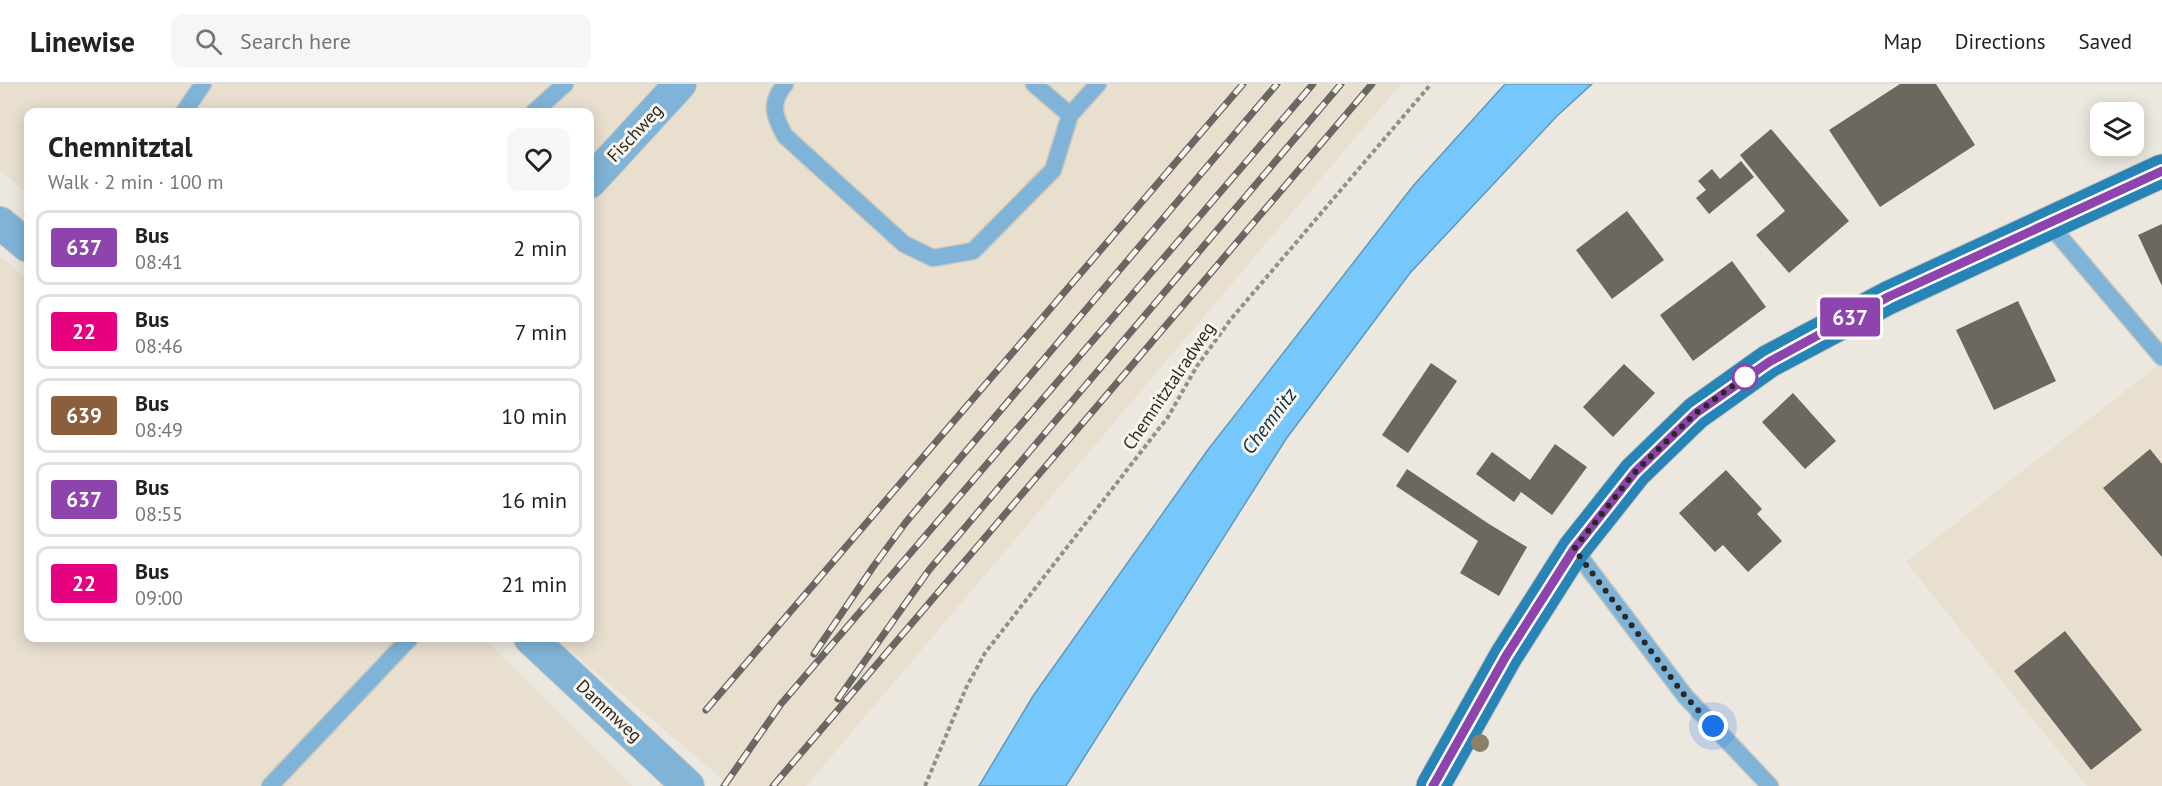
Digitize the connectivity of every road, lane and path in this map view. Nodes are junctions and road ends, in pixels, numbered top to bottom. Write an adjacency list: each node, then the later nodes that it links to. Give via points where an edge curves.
1 (203, 84): 8 (lane)
2 (565, 84): 9 (lane)
3 (680, 84): 12 (street, Fischweg)
4 (785, 84): 10 (lane, via 778,93 774,115 785,136 904,244 933,258 973,251 1053,170)
5 (1034, 84): 10 (lane)
6 (1098, 84): 10 (lane)
7 (1431, 84): 22 (path, Chemnitztalradweg, via 1231,319 1197,366 1168,417 985,653)
8 (187, 108)
9 (538, 108)
10 (1070, 115)
11 (2162, 171): 14 (main road)
12 (594, 178)
13 (0, 224): 15 (street)
14 (2049, 224): 16 (lane); 17 (main road, via 1888,297 1745,377 1696,413 1635,472)
15 (24, 243)
16 (2162, 357)
17 (1574, 549): 23 (main road, via 1506,656); 24 (lane, via 1685,696)
18 (406, 642): 20 (lane)
19 (534, 642): 21 (street, Dammweg)
20 (270, 786)
21 (688, 786)
22 (925, 786)
23 (1433, 786)
24 (1770, 786)

